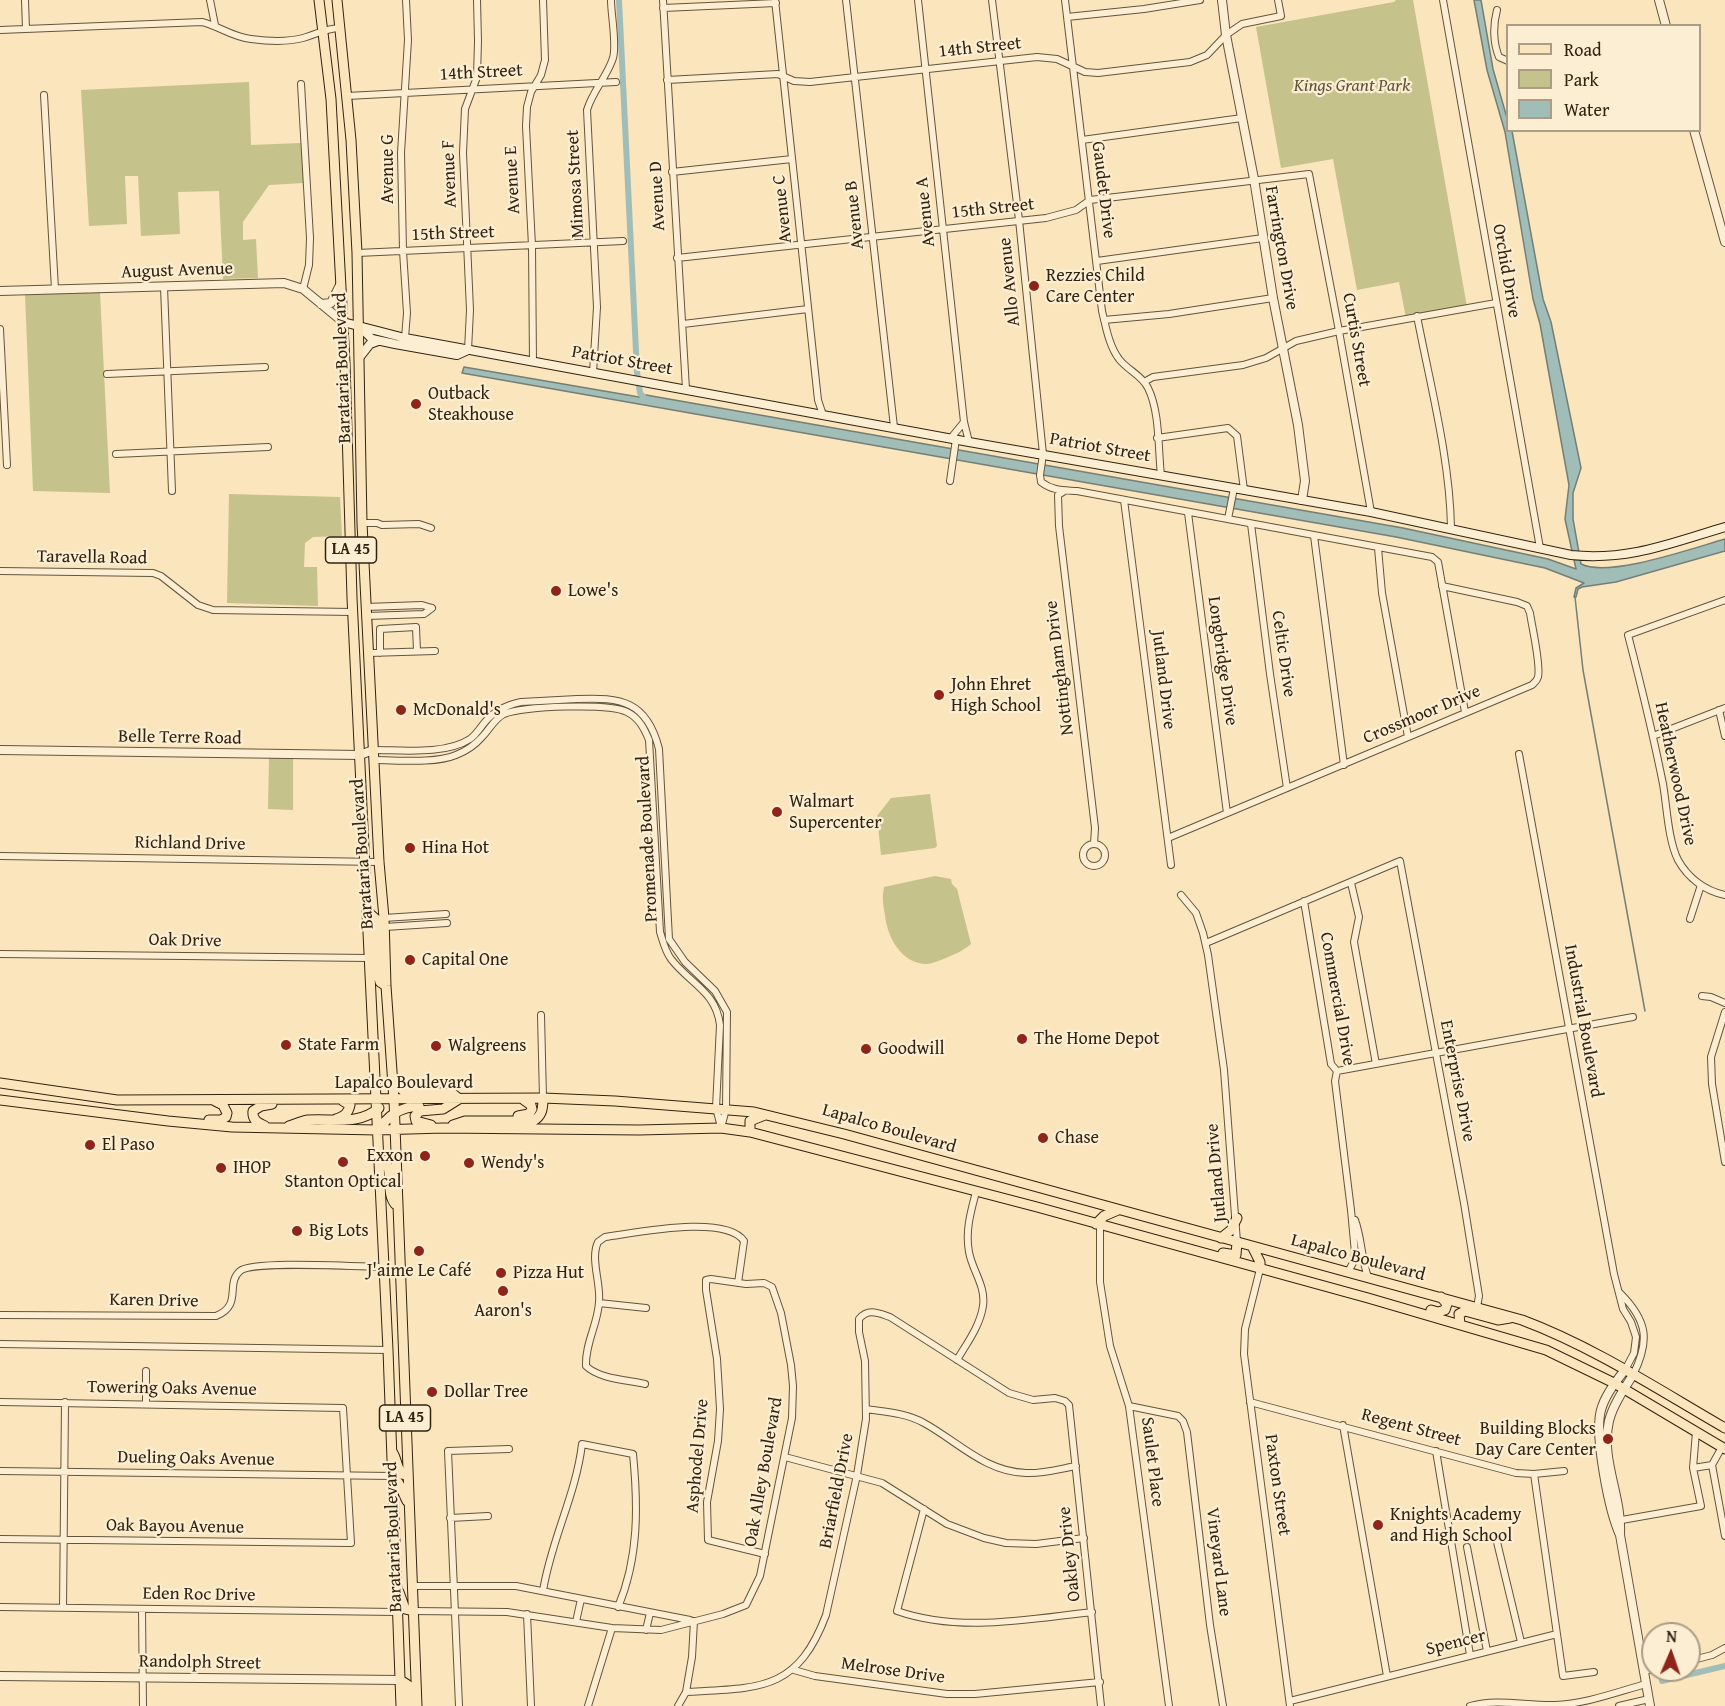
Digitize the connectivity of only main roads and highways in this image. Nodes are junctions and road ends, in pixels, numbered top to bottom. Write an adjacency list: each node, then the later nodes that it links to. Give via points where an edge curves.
1 (319, 0): 3 (main road, Barataria Boulevard / LA 45, via 330,99)
2 (336, 0): 4 (main road, Barataria Boulevard / LA 45, via 351,140)
3 (343, 322): 4 (main road, Patriot Street); 9 (main road, Barataria Boulevard / LA 45)
4 (358, 326): 5 (main road, Patriot Street, via 372,339); 6 (main road, Patriot Street); 7 (main road, Barataria Boulevard / LA 45)
5 (381, 341): 6 (main road, Patriot Street, via 458,355); 7 (main road, via 370,344)
6 (468, 350): 8 (main road, Patriot Street, via 1043,458 1371,512 1576,555 1640,553)
7 (359, 357): 11 (main road, Barataria Boulevard / LA 45)
8 (1725, 527)
9 (352, 598): 10 (main road, Barataria Boulevard / LA 45); 11 (main road)
10 (353, 612): 12 (main road); 13 (main road, Barataria Boulevard / LA 45)
11 (367, 612): 12 (main road, Barataria Boulevard / LA 45)
12 (368, 630): 14 (main road, Barataria Boulevard / LA 45)
13 (367, 911): 14 (main road); 15 (main road, Barataria Boulevard / LA 45)
14 (384, 922): 16 (main road, Barataria Boulevard / LA 45)
15 (368, 926): 16 (main road, via 376,929 379,978); 17 (main road, Barataria Boulevard / LA 45)
16 (386, 986): 18 (main road, Barataria Boulevard / LA 45)
17 (372, 1011): 18 (main road, via 378,1021 380,1067); 28 (main road, Barataria Boulevard / LA 45)
18 (392, 1073): 22 (main road, via 405,1092 452,1093); 26 (main road, Barataria Boulevard / LA 45)
19 (0, 1083): 21 (main road, Lapalco Boulevard, via 117,1100)
20 (543, 1098): 27 (main road, Lapalco Boulevard); 31 (main road, Lapalco Boulevard, via 716,1108); 34 (main road, via 541,1114 532,1121)
21 (209, 1099): 24 (main road, Lapalco Boulevard); 32 (main road, via 223,1105 226,1117)
22 (459, 1099): 26 (main road, Lapalco Boulevard); 27 (main road, Lapalco Boulevard); 29 (main road)
23 (0, 1100): 32 (main road, Lapalco Boulevard)
24 (307, 1100): 25 (main road, Lapalco Boulevard); 35 (main road, via 256,1108 254,1119)
25 (342, 1100): 28 (main road, Lapalco Boulevard); 33 (main road, via 351,1105 349,1111)
26 (390, 1100): 28 (main road); 30 (main road, Barataria Boulevard / LA 45)
27 (521, 1100): 34 (main road, via 531,1105 529,1114)
28 (376, 1105): 33 (main road, via 370,1116); 39 (main road, Barataria Boulevard / LA 45)
29 (448, 1106): 30 (main road, via 408,1106); 37 (main road, via 420,1111 415,1116 421,1123)
30 (394, 1113): 38 (main road, Barataria Boulevard / LA 45); 39 (main road)
31 (767, 1115): 40 (main road, via 750,1121); 41 (main road, Lapalco Boulevard)
32 (168, 1121): 35 (main road, Lapalco Boulevard)
33 (330, 1121): 36 (main road, via 306,1120)
34 (487, 1121): 37 (main road, via 465,1121)
35 (269, 1128): 36 (main road, Lapalco Boulevard)
36 (281, 1128): 39 (main road, Lapalco Boulevard)
37 (443, 1128): 38 (main road, Lapalco Boulevard); 40 (main road, Lapalco Boulevard, via 721,1128)
38 (394, 1130): 39 (main road, Lapalco Boulevard); 49 (main road, Barataria Boulevard / LA 45)
39 (378, 1131): 43 (main road, Barataria Boulevard / LA 45)
40 (750, 1132): 44 (main road, Lapalco Boulevard)
41 (891, 1147): 42 (main road, Lapalco Boulevard); 44 (main road)
42 (924, 1156): 45 (main road, Lapalco Boulevard); 46 (main road)
43 (379, 1160): 49 (main road, via 387,1161 392,1199); 60 (main road, Barataria Boulevard / LA 45)
44 (886, 1168): 46 (main road, Lapalco Boulevard)
45 (990, 1174): 47 (main road); 48 (main road, Lapalco Boulevard)
46 (920, 1177): 47 (main road, Lapalco Boulevard)
47 (993, 1196): 52 (main road, Lapalco Boulevard)
48 (1067, 1196): 50 (main road, Lapalco Boulevard); 52 (main road)
49 (397, 1205): 63 (main road, Barataria Boulevard / LA 45)
50 (1118, 1210): 51 (main road, Lapalco Boulevard); 54 (main road, via 1104,1216)
51 (1128, 1212): 55 (main road); 56 (main road, Lapalco Boulevard)
52 (1061, 1214): 54 (main road, Lapalco Boulevard)
53 (1237, 1218): 56 (main road)
54 (1098, 1224): 55 (main road, Lapalco Boulevard)
55 (1123, 1231): 59 (main road, Lapalco Boulevard)
56 (1221, 1238): 57 (main road, Lapalco Boulevard)
57 (1237, 1242): 58 (main road, Lapalco Boulevard); 59 (main road, via 1234,1255 1209,1249)
58 (1251, 1246): 62 (main road); 65 (main road, Lapalco Boulevard)
59 (1197, 1252): 62 (main road, Lapalco Boulevard)
60 (383, 1253): 61 (main road, Barataria Boulevard / LA 45); 63 (main road)
61 (384, 1267): 64 (main road); 69 (main road, Barataria Boulevard / LA 45)
62 (1260, 1269): 66 (main road, Lapalco Boulevard)
63 (400, 1270): 64 (main road, Barataria Boulevard / LA 45)
64 (400, 1284): 70 (main road, Barataria Boulevard / LA 45)
65 (1441, 1297): 66 (main road, via 1447,1304 1443,1312); 67 (main road, Lapalco Boulevard)
66 (1402, 1308): 68 (main road, Lapalco Boulevard)
67 (1512, 1317): 68 (main road, via 1498,1320 1465,1311 1459,1314); 74 (main road, Lapalco Boulevard, via 1565,1338)
68 (1460, 1324): 73 (main road, Lapalco Boulevard, via 1546,1350)
69 (387, 1332): 70 (main road); 71 (main road, Barataria Boulevard / LA 45)
70 (403, 1349): 72 (main road, Barataria Boulevard / LA 45)
71 (388, 1350): 72 (main road); 76 (main road, Barataria Boulevard / LA 45)
72 (404, 1365): 78 (main road, Barataria Boulevard / LA 45)
73 (1679, 1421): 75 (main road, Lapalco Boulevard); 75 (main road, via 1700,1429)
74 (1725, 1428)
75 (1724, 1447)
76 (391, 1448): 77 (main road, Barataria Boulevard / LA 45); 78 (main road, via 398,1469)
77 (392, 1476): 79 (main road); 80 (main road, Barataria Boulevard / LA 45)
78 (408, 1476): 79 (main road, Barataria Boulevard / LA 45)
79 (409, 1503): 81 (main road, Barataria Boulevard / LA 45)
80 (396, 1584): 81 (main road, via 405,1609); 82 (main road, Barataria Boulevard / LA 45)
81 (413, 1611): 85 (main road, Barataria Boulevard / LA 45)
82 (400, 1680): 83 (main road, Barataria Boulevard / LA 45); 84 (main road, via 408,1685)
83 (401, 1706)
84 (410, 1706)
85 (417, 1706)

